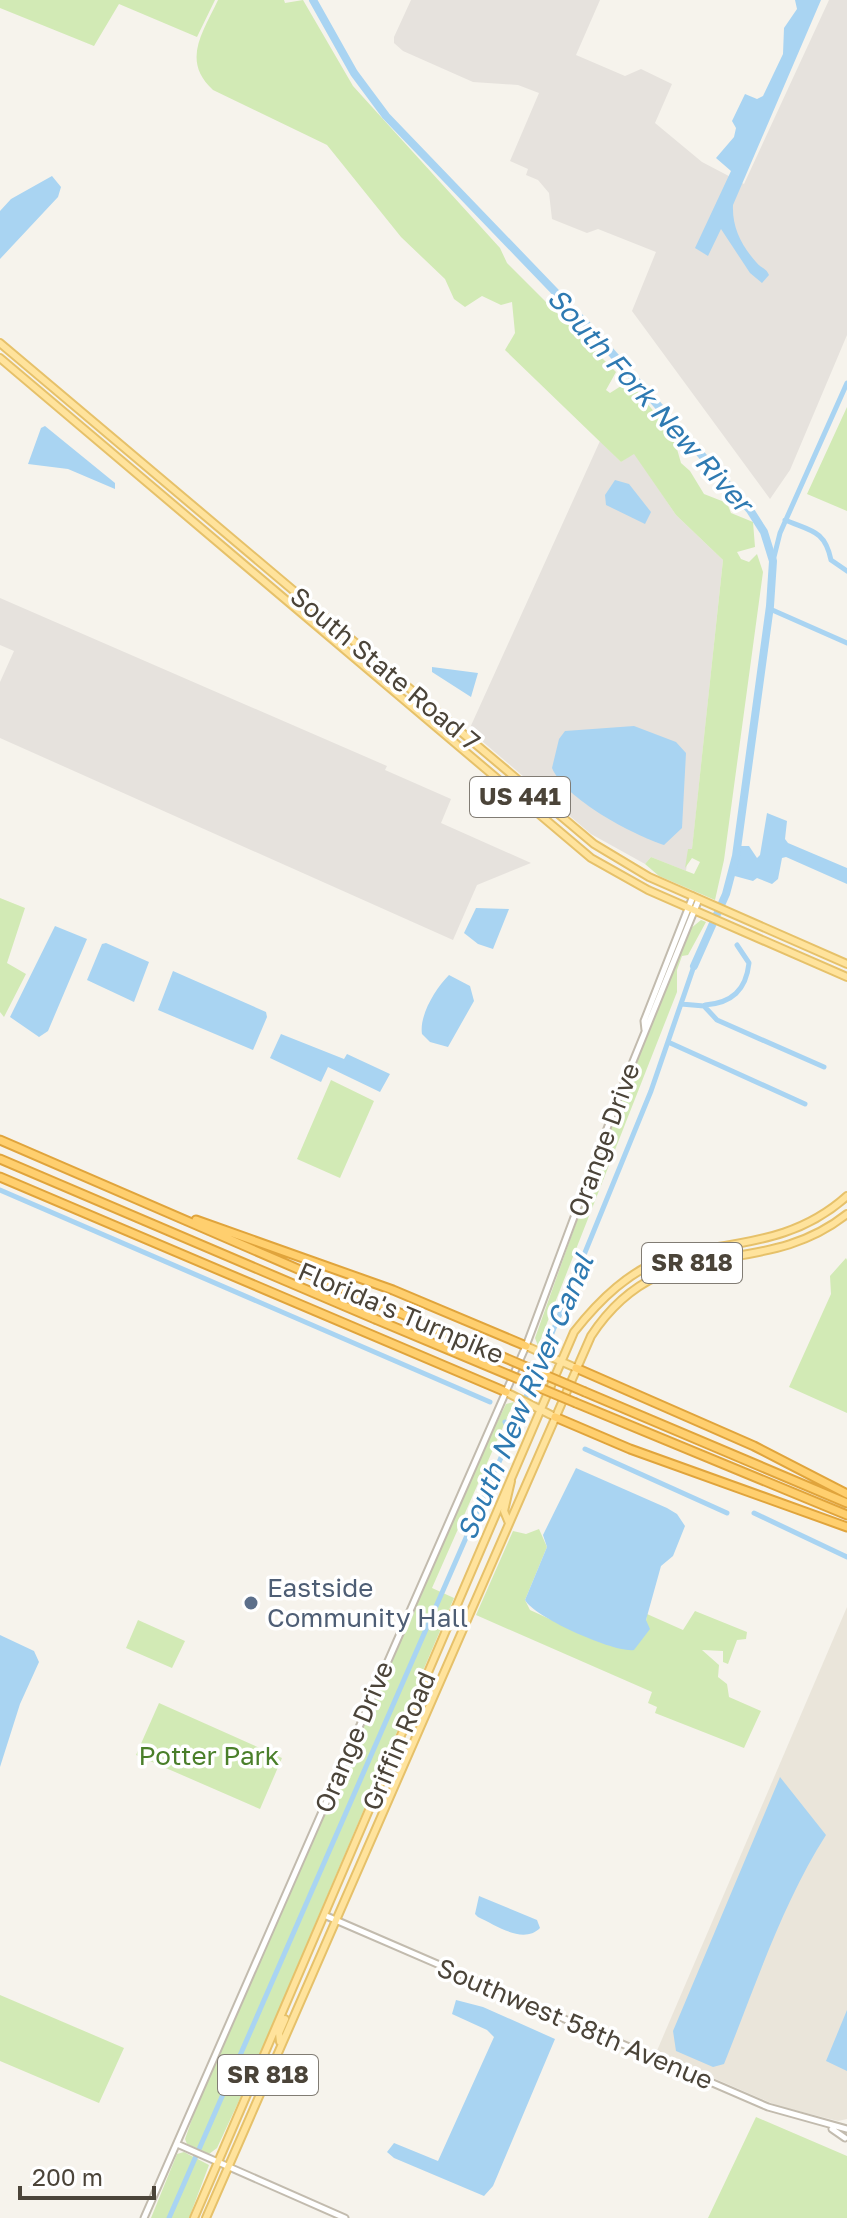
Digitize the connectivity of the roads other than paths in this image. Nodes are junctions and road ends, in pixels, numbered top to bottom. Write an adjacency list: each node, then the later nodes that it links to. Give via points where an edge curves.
1 (0, 340): 4 (main road, South State Road 7 / US 441)
2 (0, 358): 3 (main road, South State Road 7 / US 441)
3 (264, 581): 4 (main road); 5 (main road, South State Road 7 / US 441)
4 (284, 583): 6 (main road, South State Road 7 / US 441)
5 (564, 835): 6 (main road); 8 (main road, South State Road 7 / US 441, via 619,875)
6 (586, 838): 7 (main road, South State Road 7 / US 441, via 627,866)
7 (696, 898): 8 (street, Orange Drive); 9 (main road, South State Road 7 / US 441)
8 (691, 909): 10 (main road, South State Road 7 / US 441); 12 (street, Orange Drive); 13 (street, Orange Drive)
9 (824, 954): 10 (main road); 11 (main road, South State Road 7 / US 441)
10 (801, 957): 14 (main road, South State Road 7 / US 441)
11 (847, 964)
12 (666, 965): 13 (street); 15 (street, Orange Drive)
13 (669, 977): 15 (street, Orange Drive)
14 (847, 977)
15 (645, 1031): 22 (street, Orange Drive)
16 (0, 1140): 21 (highway, Florida's Turnpike)
17 (0, 1159): 31 (highway, Florida's Turnpike, bridge)
18 (0, 1177): 25 (highway)
19 (847, 1196): 23 (main road, Griffin Road / SR 818, via 794,1231 672,1255 645,1267 595,1306)
20 (847, 1214): 24 (main road, Griffin Road / SR 818, via 790,1245 658,1273 608,1312)
21 (177, 1215): 22 (highway, via 393,1290); 30 (highway, Florida's Turnpike, bridge)
22 (526, 1346): 23 (main road); 25 (street, Orange Drive)
23 (556, 1358): 24 (main road); 26 (main road, Griffin Road / SR 818)
24 (576, 1368): 27 (main road, Griffin Road / SR 818); 29 (highway, via 754,1446)
25 (506, 1392): 26 (main road); 46 (street, Orange Drive)
26 (536, 1406): 27 (main road); 28 (main road, Griffin Road / SR 818)
27 (555, 1417): 32 (main road, Griffin Road / SR 818); 33 (highway)
28 (514, 1468): 32 (main road, via 504,1511); 34 (main road, Griffin Road / SR 818)
29 (847, 1494)
30 (847, 1503)
31 (847, 1515)
32 (509, 1523): 34 (main road); 36 (main road, Griffin Road / SR 818)
33 (847, 1527)
34 (488, 1529): 35 (main road, Griffin Road / SR 818)
35 (386, 1773): 36 (main road); 37 (main road, Griffin Road / SR 818)
36 (387, 1797): 38 (main road, Griffin Road / SR 818)
37 (375, 1799): 38 (main road); 39 (main road, Griffin Road / SR 818)
38 (379, 1815): 40 (main road, Griffin Road / SR 818)
39 (324, 1915): 40 (street, Southwest 58th Avenue); 41 (main road, Griffin Road / SR 818)
40 (334, 1920): 42 (main road, Griffin Road / SR 818); 43 (street, Southwest 58th Avenue, via 768,2107)
41 (294, 1986): 42 (main road, via 297,1990 279,2033); 47 (main road, Griffin Road / SR 818)
42 (281, 2046): 48 (main road, Griffin Road / SR 818)
43 (828, 2126): 44 (street, Southwest 58th Avenue); 45 (street, Southwest 58th Avenue)
44 (847, 2130): 45 (street)
45 (846, 2140)
46 (177, 2144): 47 (street); 49 (street, Orange Drive)
47 (218, 2163): 48 (street); 50 (main road, Griffin Road / SR 818)
48 (228, 2167): 51 (main road, Griffin Road / SR 818); 52 (street)
49 (144, 2218)
50 (194, 2218)
51 (206, 2218)
52 (345, 2218)

